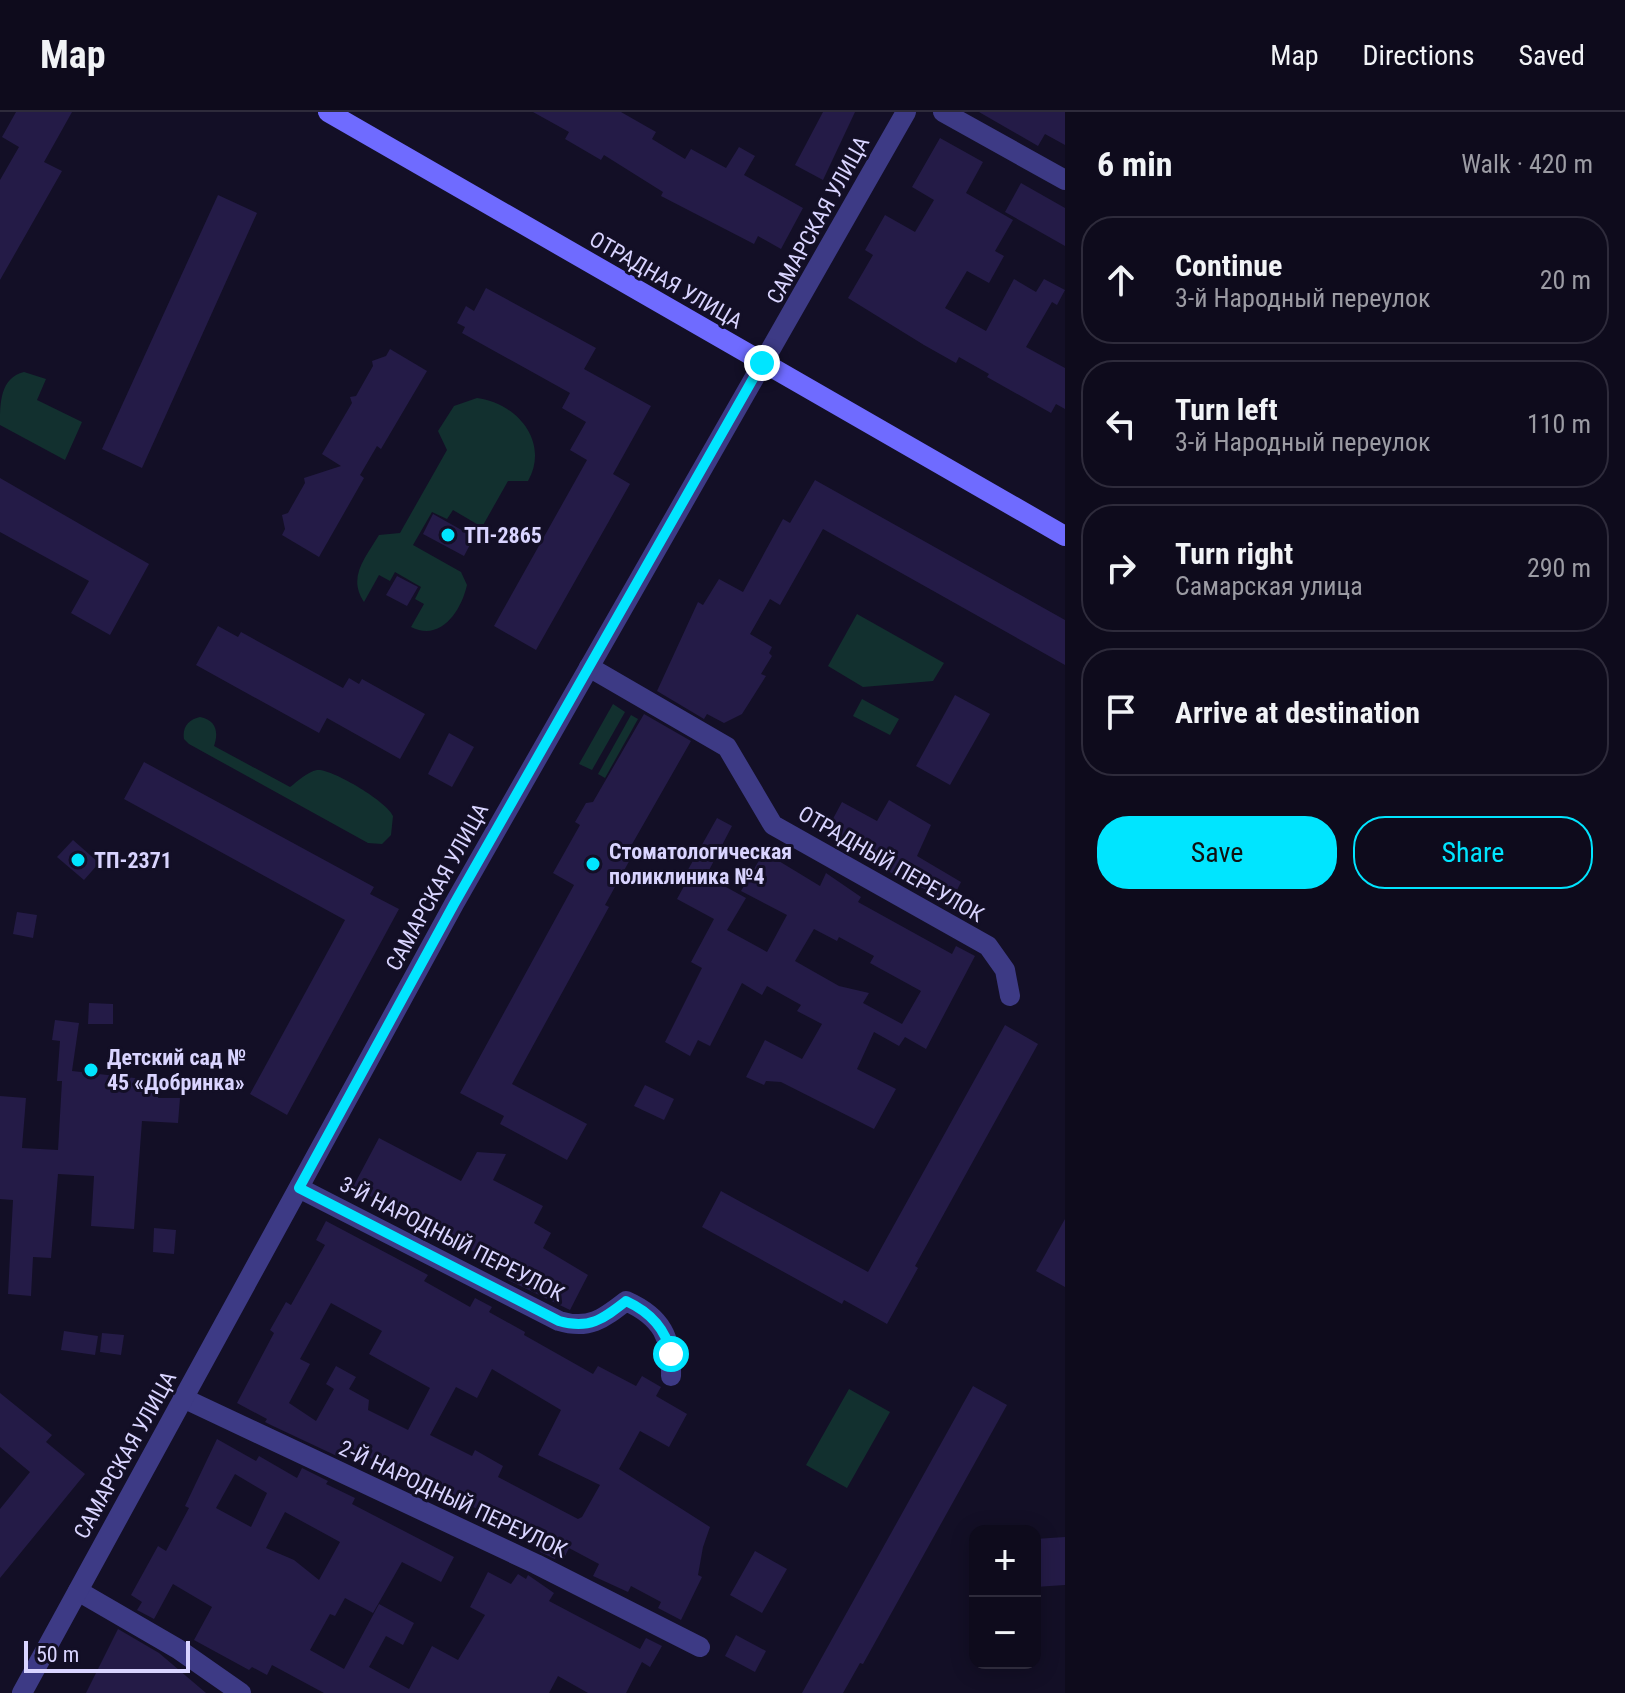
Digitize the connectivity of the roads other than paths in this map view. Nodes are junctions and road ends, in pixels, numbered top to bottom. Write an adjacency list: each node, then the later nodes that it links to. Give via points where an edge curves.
1 (328, 112): 5 (street, ОТРАДНАЯ УЛИЦА)
2 (906, 112): 5 (street, САМАРСКАЯ УЛИЦА)
3 (943, 112): 4 (street)
4 (1065, 180)
5 (762, 363): 6 (street, ОТРАДНАЯ УЛИЦА); 7 (street, САМАРСКАЯ УЛИЦА)
6 (1065, 536)
7 (589, 667): 8 (street, ОТРАДНЫЙ ПЕРЕУЛОК, via 727,747 773,825 988,946 1005,970); 9 (street, САМАРСКАЯ УЛИЦА)
8 (1010, 996)
9 (299, 1188): 10 (street, 3-Й НАРОДНЫЙ ПЕРЕУЛОК, via 559,1321 586,1326 626,1301 644,1309 668,1336); 11 (street, САМАРСКАЯ УЛИЦА)
10 (671, 1376)
11 (183, 1398): 12 (street, САМАРСКАЯ УЛИЦА); 13 (street, 2-Й НАРОДНЫЙ ПЕРЕУЛОК)
12 (78, 1591): 14 (street, САМАРСКАЯ УЛИЦА); 15 (street)
13 (700, 1647)
14 (22, 1693)
15 (241, 1693)

